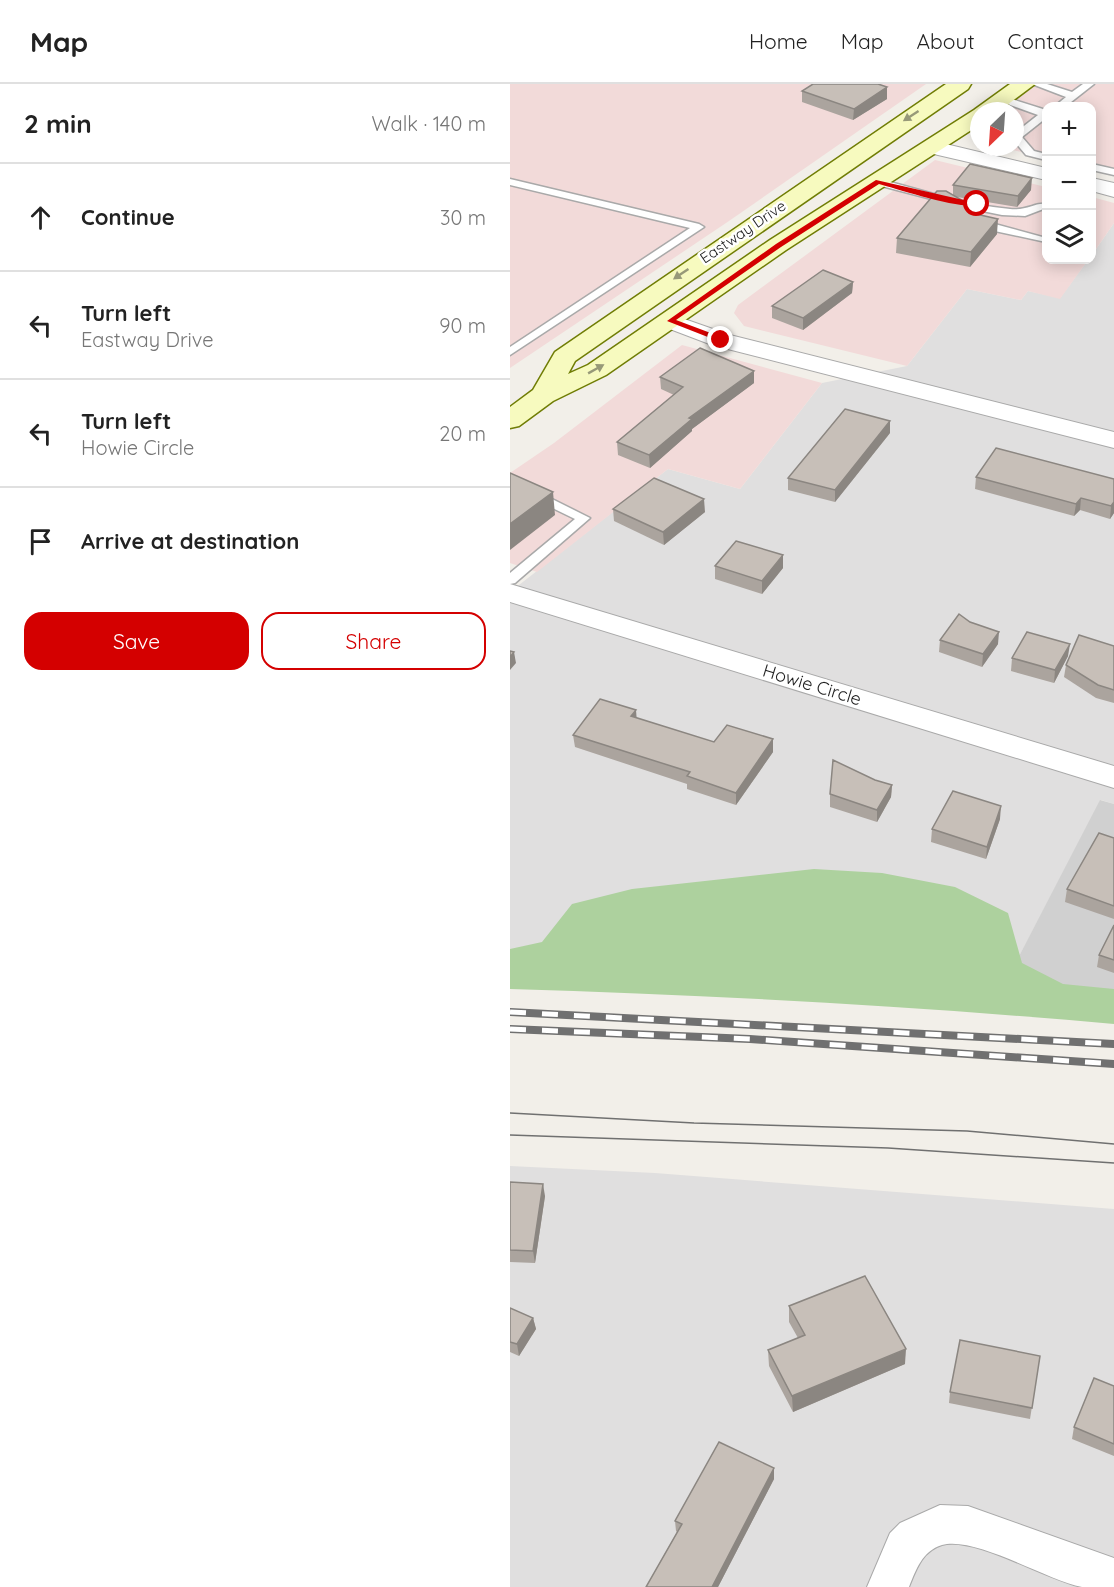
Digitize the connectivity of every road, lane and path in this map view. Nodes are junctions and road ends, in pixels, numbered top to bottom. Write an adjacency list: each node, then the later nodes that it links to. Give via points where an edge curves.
1 (960, 84): 26 (main road, Eastway Drive, one-way to 26, via 564,357)
2 (1024, 84): 6 (main road, Eastway Drive)
3 (1037, 84): 5 (lane)
4 (1089, 84): 5 (lane)
5 (1073, 96): 7 (lane)
6 (999, 102)
7 (1065, 102)
8 (1024, 114): 9 (lane)
9 (1042, 114)
10 (1042, 117): 12 (lane)
11 (970, 123): 13 (main road, Eastway Drive)
12 (1024, 130)
13 (933, 147): 17 (street); 19 (main road, Eastway Drive)
14 (1024, 147): 15 (lane, via 1030,153)
15 (1043, 156)
16 (1096, 171): 20 (lane)
17 (1042, 173)
18 (510, 182): 25 (lane, via 699,227)
19 (878, 182): 21 (lane); 24 (main road, Eastway Drive, via 778,245)
20 (1109, 184)
21 (958, 203): 22 (lane, via 1023,214); 23 (lane, via 973,211 980,225)
22 (1042, 207)
23 (1042, 240)
24 (670, 321): 26 (main road, Eastway Drive, one-way to 24, via 597,370); 28 (street, via 721,340)
25 (510, 352)
26 (544, 395): 27 (main road, Eastway Drive)
27 (510, 420)
28 (1114, 441)
29 (527, 491): 30 (lane, via 584,518)
30 (510, 580)
31 (510, 593): 32 (street, Howie Circle)
32 (1114, 777)
33 (1114, 1578): 34 (street, via 968,1526 940,1525 915,1537 905,1547)
34 (888, 1587)

